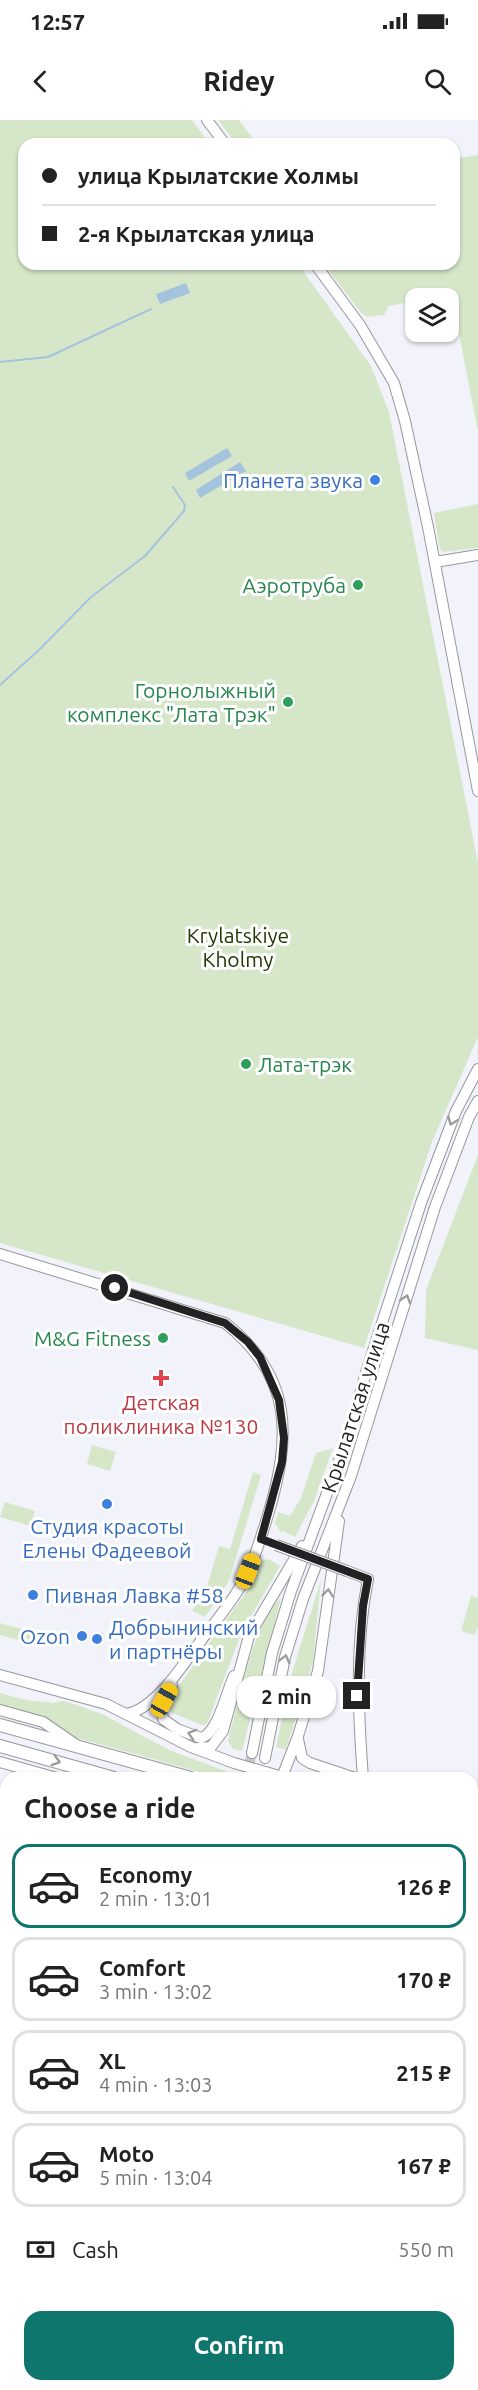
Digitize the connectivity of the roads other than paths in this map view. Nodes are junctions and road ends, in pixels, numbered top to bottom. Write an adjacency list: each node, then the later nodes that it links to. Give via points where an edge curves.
1 (207, 120): 2 (main road)
2 (220, 138)
3 (319, 270): 5 (main road, via 360,325 394,383)
4 (478, 555): 5 (main road)
5 (435, 562): 6 (main road)
6 (478, 791)
7 (478, 1069): 11 (main road, Крылатская улица, one-way to 11, via 456,1111 421,1203)
8 (478, 1101): 10 (main road, Крылатская улица, one-way to 8, via 435,1207)
9 (0, 1254): 12 (main road, via 206,1316 225,1323 248,1342 274,1384 284,1438)
10 (351, 1476): 19 (main road, one-way to 10, via 322,1653 331,1569); 24 (main road, Крылатская улица, one-way to 10, via 285,1657)
11 (320, 1514): 13 (main road, via 249,1636); 23 (main road, Крылатская улица, via 272,1653)
12 (261, 1539): 14 (main road, via 233,1598); 32 (main road, bridge, via 368,1579 357,1696)
13 (242, 1660): 14 (main road, one-way to 14, via 214,1727 201,1738 177,1729 161,1716 161,1706); 22 (main road, via 219,1738 211,1746)
14 (184, 1663): 17 (main road, via 149,1703)
15 (0, 1675): 17 (main road, via 81,1696)
16 (0, 1710): 21 (main road, via 42,1722)
17 (127, 1714): 22 (main road)
18 (0, 1725): 21 (main road)
19 (298, 1736): 30 (main road); 31 (main road, via 302,1758)
20 (0, 1746): 27 (main road, one-way to 27)
21 (80, 1748): 28 (main road)
22 (191, 1748): 29 (main road)
23 (252, 1753)
24 (266, 1758)
25 (0, 1762): 26 (main road)
26 (36, 1772)
27 (93, 1772)
28 (169, 1772)
29 (266, 1772)
30 (286, 1772)
31 (336, 1772)
32 (363, 1772)

